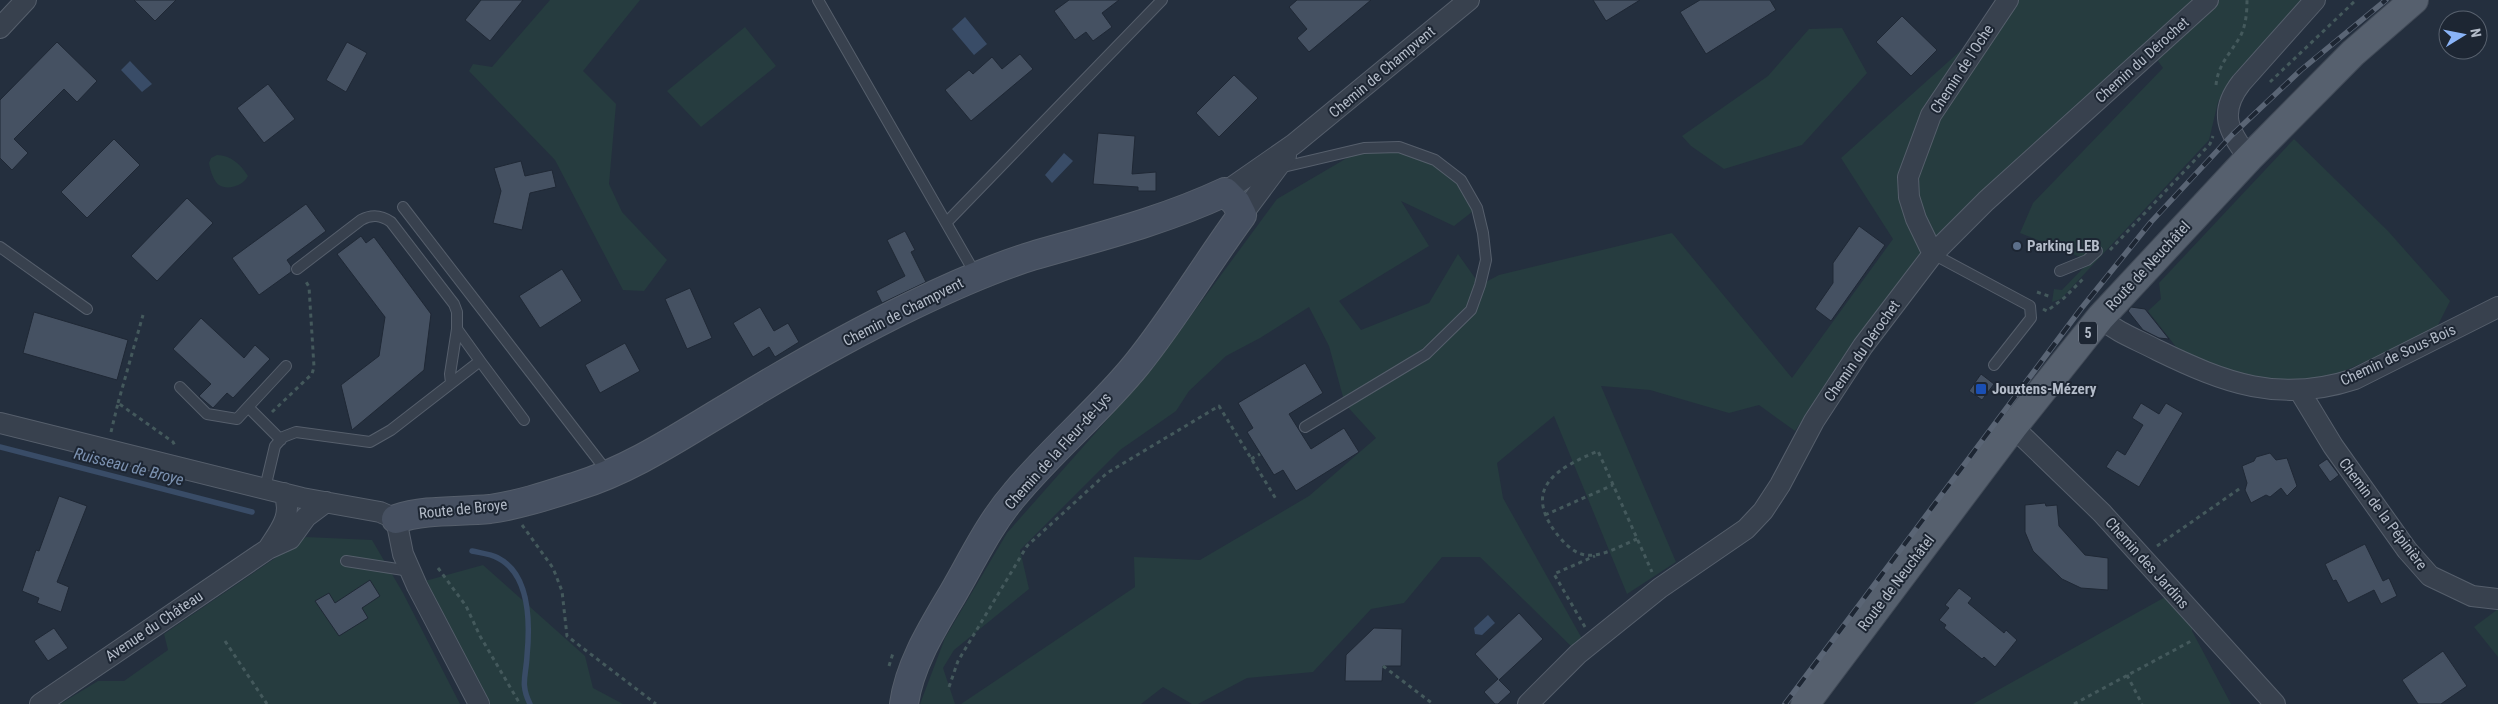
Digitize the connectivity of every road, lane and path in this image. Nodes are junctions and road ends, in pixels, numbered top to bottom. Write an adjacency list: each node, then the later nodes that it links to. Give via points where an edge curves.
1 (26, 0): 11 (street)
2 (818, 0): 21 (lane)
3 (1162, 0): 21 (lane)
4 (1469, 0): 15 (street, Chemin de Champvent)
5 (2008, 0): 25 (street, Chemin de l'Oche, via 1930,115 1908,177 1909,197 1916,220)
6 (2208, 0): 25 (street, Chemin du Dérochet, via 1993,195)
7 (2248, 0): 13 (path, via 2247,18 2241,35 2223,59)
8 (2315, 0): 14 (street, via 2236,90)
9 (2356, 0): 12 (path)
10 (2414, 0): 16 (main road, Route de Neuchâtel / 5, via 2353,53)
11 (0, 28)
12 (2265, 86)
13 (2216, 94)
14 (2219, 130): 16 (street, via 2232,135); 24 (path, via 2210,144)
15 (1294, 144): 17 (street, Chemin de Champvent); 18 (street, Chemin de Champvent)
16 (2249, 158): 34 (main road, Route de Neuchâtel / 5)
17 (1278, 168): 20 (street, Chemin de Champvent); 47 (lane, via 1364,148 1399,147 1435,160 1461,180 1477,208 1486,260 1471,310 1426,354)
18 (1225, 192): 20 (street); 29 (street, Chemin de Champvent, via 1160,219)
19 (403, 207): 54 (lane)
20 (1242, 215): 83 (street, Chemin de la Fleur-de-Lys, via 1136,366 1009,502 934,625 918,658)
21 (946, 223): 29 (lane)
22 (0, 246): 32 (lane)
23 (2097, 251): 27 (lane, via 2088,260)
24 (2109, 251)
25 (1933, 254): 30 (lane); 70 (street, Chemin du Dérochet, via 1862,346 1814,421 1763,512 1746,529)
26 (297, 269): 35 (lane, via 367,216 384,217 454,304); 45 (path, via 309,287 314,367 308,379)
27 (2060, 271)
28 (2090, 271): 30 (path, via 2047,311)
29 (976, 276): 54 (street, Chemin de Champvent, via 909,306)
30 (2030, 306): 37 (lane, via 2031,318)
31 (2498, 307): 41 (street, Chemin de Sous-Bois, via 2355,379)
32 (87, 309)
33 (143, 315): 42 (path)
34 (2100, 318): 41 (street, Chemin de Sous-Bois, via 2121,334 2191,367 2241,385); 49 (main road, Route de Neuchâtel / 5)
35 (457, 329): 36 (lane); 39 (lane)
36 (480, 361): 39 (lane); 44 (lane)
37 (1994, 365)
38 (286, 366): 43 (lane)
39 (451, 383): 50 (lane, via 387,433 370,442 296,432)
40 (180, 388): 43 (lane, via 207,414 237,419)
41 (2299, 390): 71 (street, Chemin de la Pépinière, via 2333,446 2407,550 2430,576 2472,596)
42 (118, 403): 48 (path); 51 (path, via 173,442)
43 (248, 407): 45 (lane)
44 (524, 420)
45 (264, 421): 50 (lane)
46 (0, 423): 57 (street)
47 (1305, 426)
48 (112, 427)
49 (2013, 427): 66 (street, Chemin des Jardins); 86 (main road, Route de Neuchâtel / 5)
50 (281, 440): 57 (lane, via 275,446)
51 (175, 448)
52 (1260, 454): 53 (path)
53 (1251, 459): 58 (path); 77 (path, via 1219,406 1107,473 1027,546 958,662)
54 (605, 476): 60 (street, Route de Broye)
55 (1613, 485): 61 (path); 61 (path, via 1598,452 1570,463 1553,475 1544,488 1541,503); 63 (path)
56 (2242, 488): 66 (path)
57 (274, 491): 59 (street); 64 (street, Avenue du Château, via 288,503 286,520)
58 (1276, 499)
59 (326, 502): 62 (street, via 380,512); 64 (street, Avenue du Château, via 306,517 290,539)
60 (510, 505): 62 (street, Route de Broye, via 458,512 416,512); 82 (path, via 553,568 562,590 567,636)
61 (1545, 515): 65 (path, via 1572,549 1585,555)
62 (396, 519): 69 (street)
63 (1637, 539): 65 (path); 70 (path)
64 (268, 549): 78 (street, Avenue du Château)
65 (1598, 554): 74 (path, via 1554,574)
66 (2142, 556): 72 (street, Chemin des Jardins)
67 (346, 561): 69 (lane)
68 (438, 568): 81 (path, via 466,606)
69 (410, 571): 80 (street)
70 (1660, 588): 74 (street, Chemin du Dérochet)
71 (2498, 599)
72 (2209, 631): 76 (path); 89 (street, Chemin des Jardins)
73 (225, 641): 79 (path)
74 (1594, 642): 85 (street, Chemin du Dérochet)
75 (1383, 666): 84 (path)
76 (2127, 675): 87 (path); 88 (path)
77 (949, 687)
78 (40, 704)
79 (267, 704)
80 (478, 704)
81 (520, 704)
82 (656, 704)
83 (904, 704)
84 (1433, 704)
85 (1528, 704)
86 (1805, 704)
87 (2074, 704)
88 (2142, 704)
89 (2276, 704)

